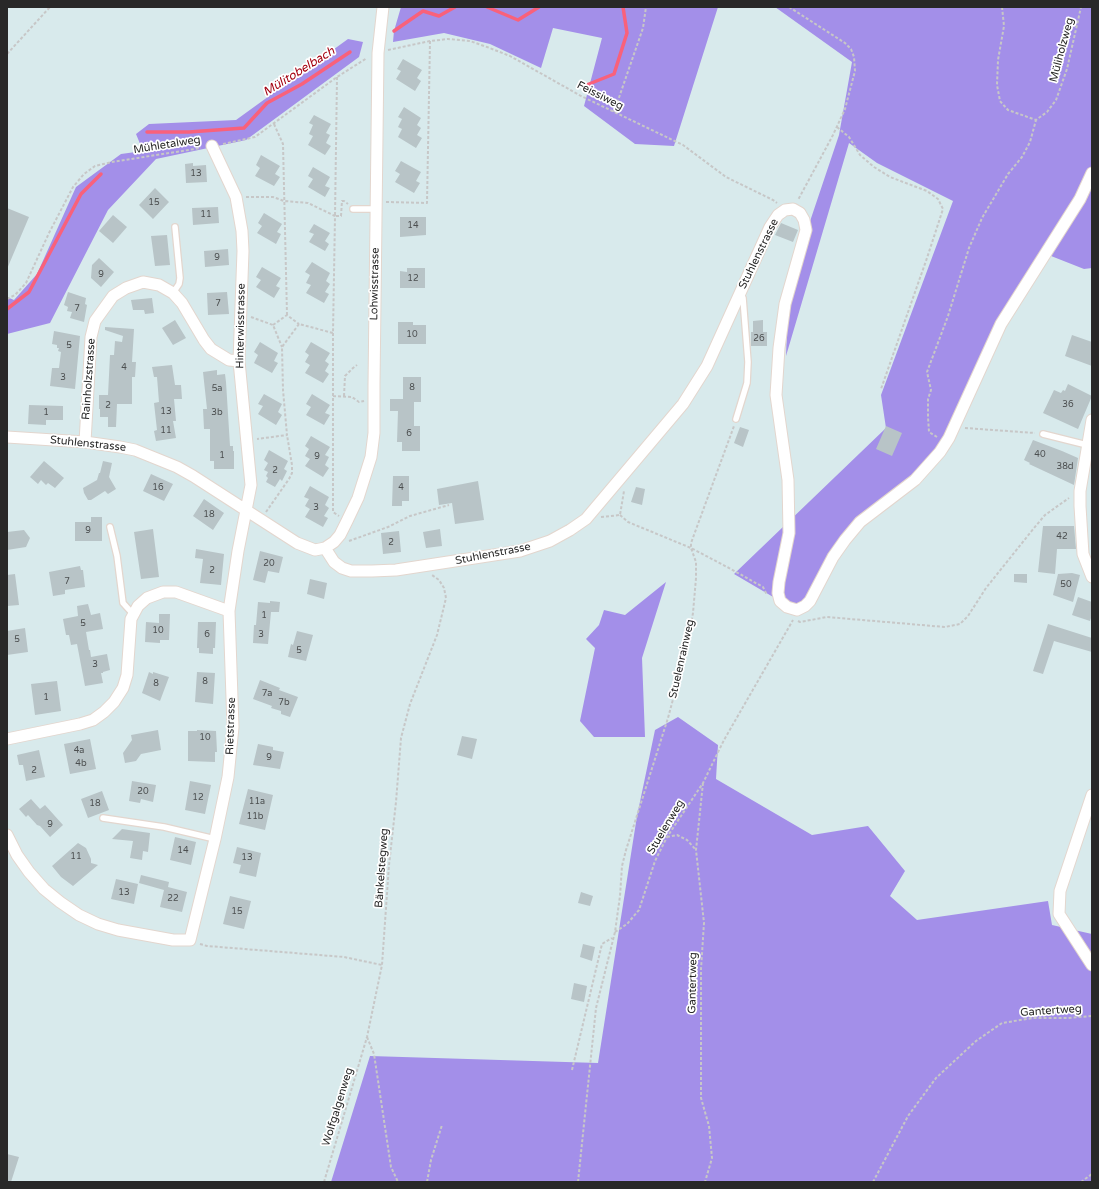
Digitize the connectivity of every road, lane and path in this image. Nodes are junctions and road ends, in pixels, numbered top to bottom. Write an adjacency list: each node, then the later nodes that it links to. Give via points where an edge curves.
1 (50, 7): 10 (path)
2 (383, 7): 9 (street, Lohwisstrasse)
3 (646, 7): 12 (path, via 643,28)
4 (789, 7): 15 (path, via 851,49 855,71 845,109)
5 (1002, 7): 13 (path, via 1004,26 997,85 1000,101 1008,110)
6 (1081, 7): 13 (path, Müliholzweg, via 1067,69 1056,100 1047,112)
7 (430, 41): 8 (path, Feissiweg); 12 (path, Feissiweg, via 470,41 487,47 510,56); 21 (path, via 427,203 384,200)
8 (393, 48)
9 (378, 53): 11 (path, Mühletalweg); 21 (street, Lohwisstrasse)
10 (7, 54)
11 (337, 77): 14 (path, Mühletalweg); 24 (path)
12 (614, 112): 23 (path, Feissiweg, via 682,145 726,177)
13 (1036, 120): 48 (path, via 1030,142 982,218 969,248 927,372 931,390 928,399 930,432)
14 (274, 124): 16 (path, Mühletalweg, via 255,137); 19 (path, via 283,144)
15 (837, 127): 23 (path); 37 (path, via 848,137 860,156 874,168 890,177 928,191 938,199 943,209)
16 (212, 146): 18 (street, Hinterwisstrasse); 28 (path, Mühletalweg, via 112,162 96,166 84,174 73,187 26,283 15,296)
17 (1092, 173): 67 (street, via 1080,199 1001,324 949,438 940,452 915,480 860,522 833,557 810,601)
18 (236, 197): 19 (path, via 273,197); 29 (street, Hinterwisstrasse, via 243,251)
19 (284, 201): 24 (path, via 308,203); 30 (path)
20 (342, 201): 24 (path, via 341,216)
21 (376, 205): 22 (lane); 58 (street, Lohwisstrasse, via 374,434 365,480)
22 (353, 209)
23 (789, 210): 27 (street, Stuhlenstrasse, via 778,215 770,227); 67 (street, via 800,213 806,230 785,304 776,395 788,480 789,526 778,593 780,601)
24 (335, 216): 33 (path)
25 (175, 227): 26 (lane, via 180,278)
26 (173, 293): 35 (street, Rainholzstrasse, via 211,349 229,360); 49 (street, Rainholzstrasse, via 159,284 143,282 126,288 113,296 95,322 91,337)
27 (739, 295): 41 (lane, via 743,298 748,362 747,383); 51 (street, Stuhlenstrasse, via 707,366 683,404)
28 (7, 299)
29 (241, 314): 32 (path); 35 (street, Hinterwisstrasse)
30 (287, 315): 31 (path); 32 (path)
31 (299, 324): 33 (path); 34 (path)
32 (272, 325): 34 (path)
33 (333, 332): 38 (path)
34 (282, 347): 45 (path)
35 (239, 361): 47 (street, Hinterwisstrasse)
36 (357, 365): 39 (path, via 345,376)
37 (881, 389)
38 (333, 396): 39 (path); 58 (path, via 333,512)
39 (344, 396): 40 (path)
40 (362, 402)
41 (736, 419): 61 (path, Stuelenrainweg, via 698,521)
42 (1092, 420): 50 (street)
43 (963, 428): 44 (path)
44 (1043, 434): 50 (lane)
45 (287, 435): 47 (path); 55 (path, via 292,473)
46 (7, 437): 49 (street, Stuhlenstrasse)
47 (246, 440): 54 (street, Hinterwisstrasse, via 251,485)
48 (942, 441)
49 (85, 442): 54 (street, Stuhlenstrasse, via 120,447 177,467)
50 (1087, 445): 52 (street)
51 (626, 472): 56 (path); 57 (street, Stuhlenstrasse)
52 (1080, 491): 63 (street, via 1083,554); 67 (path, via 1045,515 960,624 945,627 827,617 800,622)
53 (448, 505): 60 (path, via 410,516 342,544)
54 (245, 510): 60 (street, Stuhlenstrasse, via 297,544 315,550); 65 (street, Rietstrasse)
55 (264, 515)
56 (620, 515): 57 (path); 61 (path, via 628,522)
57 (586, 519): 62 (street, Stuhlenstrasse, via 550,541 520,551)
58 (348, 521): 60 (street, Lohwisstrasse)
59 (110, 527): 66 (lane, via 124,603)
60 (330, 545): 62 (street, Stuhlenstrasse, via 334,562 351,571)
61 (692, 548): 64 (path); 76 (path, Stuelenrainweg, via 696,562 696,578 687,647 668,718 626,850)
62 (422, 566): 79 (path, Bänkelstegweg, via 426,572 439,580 446,598 437,635 410,704 400,738)
63 (1092, 577)
64 (763, 587)
65 (229, 611): 66 (street, via 183,594 169,592 147,598); 74 (street, Rietstrasse, via 233,727 228,778)
66 (133, 614): 68 (street, via 127,675 123,688 104,712 93,720 80,724)
67 (795, 615): 69 (path, Stuelenweg, via 724,740)
68 (7, 739)
69 (703, 783): 73 (path, Stuelenweg); 75 (path, Gantertweg)
70 (1092, 795): 80 (street, via 1060,891 1059,914)
71 (103, 818): 74 (lane, via 164,826)
72 (7, 835): 74 (street, Rietstrasse, via 17,855 44,889 79,915 118,930 173,940 190,940)
73 (667, 837): 75 (path, via 677,835 687,840); 76 (path, Stuelenweg, via 655,861 639,910 627,924)
74 (215, 839)
75 (696, 850): 90 (path, Gantertweg, via 704,923 701,969 701,1098 709,1126 712,1158)
76 (615, 932): 77 (path, Stuelenweg)
77 (612, 938): 83 (path, via 602,944); 89 (path, Stuelenweg, via 596,1008)
78 (207, 946): 79 (path, via 344,957)
79 (382, 965): 82 (path, Bänkelstegweg)
80 (1092, 966)
81 (1092, 1016): 91 (path, Gantertweg, via 1033,1018 1002,1024 976,1041 936,1078 908,1116)
82 (367, 1038): 86 (path, Wolfgalgenweg); 87 (path, via 374,1054 391,1167)
83 (572, 1070)
84 (442, 1125): 88 (path)
85 (1092, 1174): 92 (path)
86 (324, 1182)
87 (398, 1182)
88 (427, 1182)
89 (578, 1182)
90 (705, 1182)
91 (873, 1182)
92 (1081, 1182)

